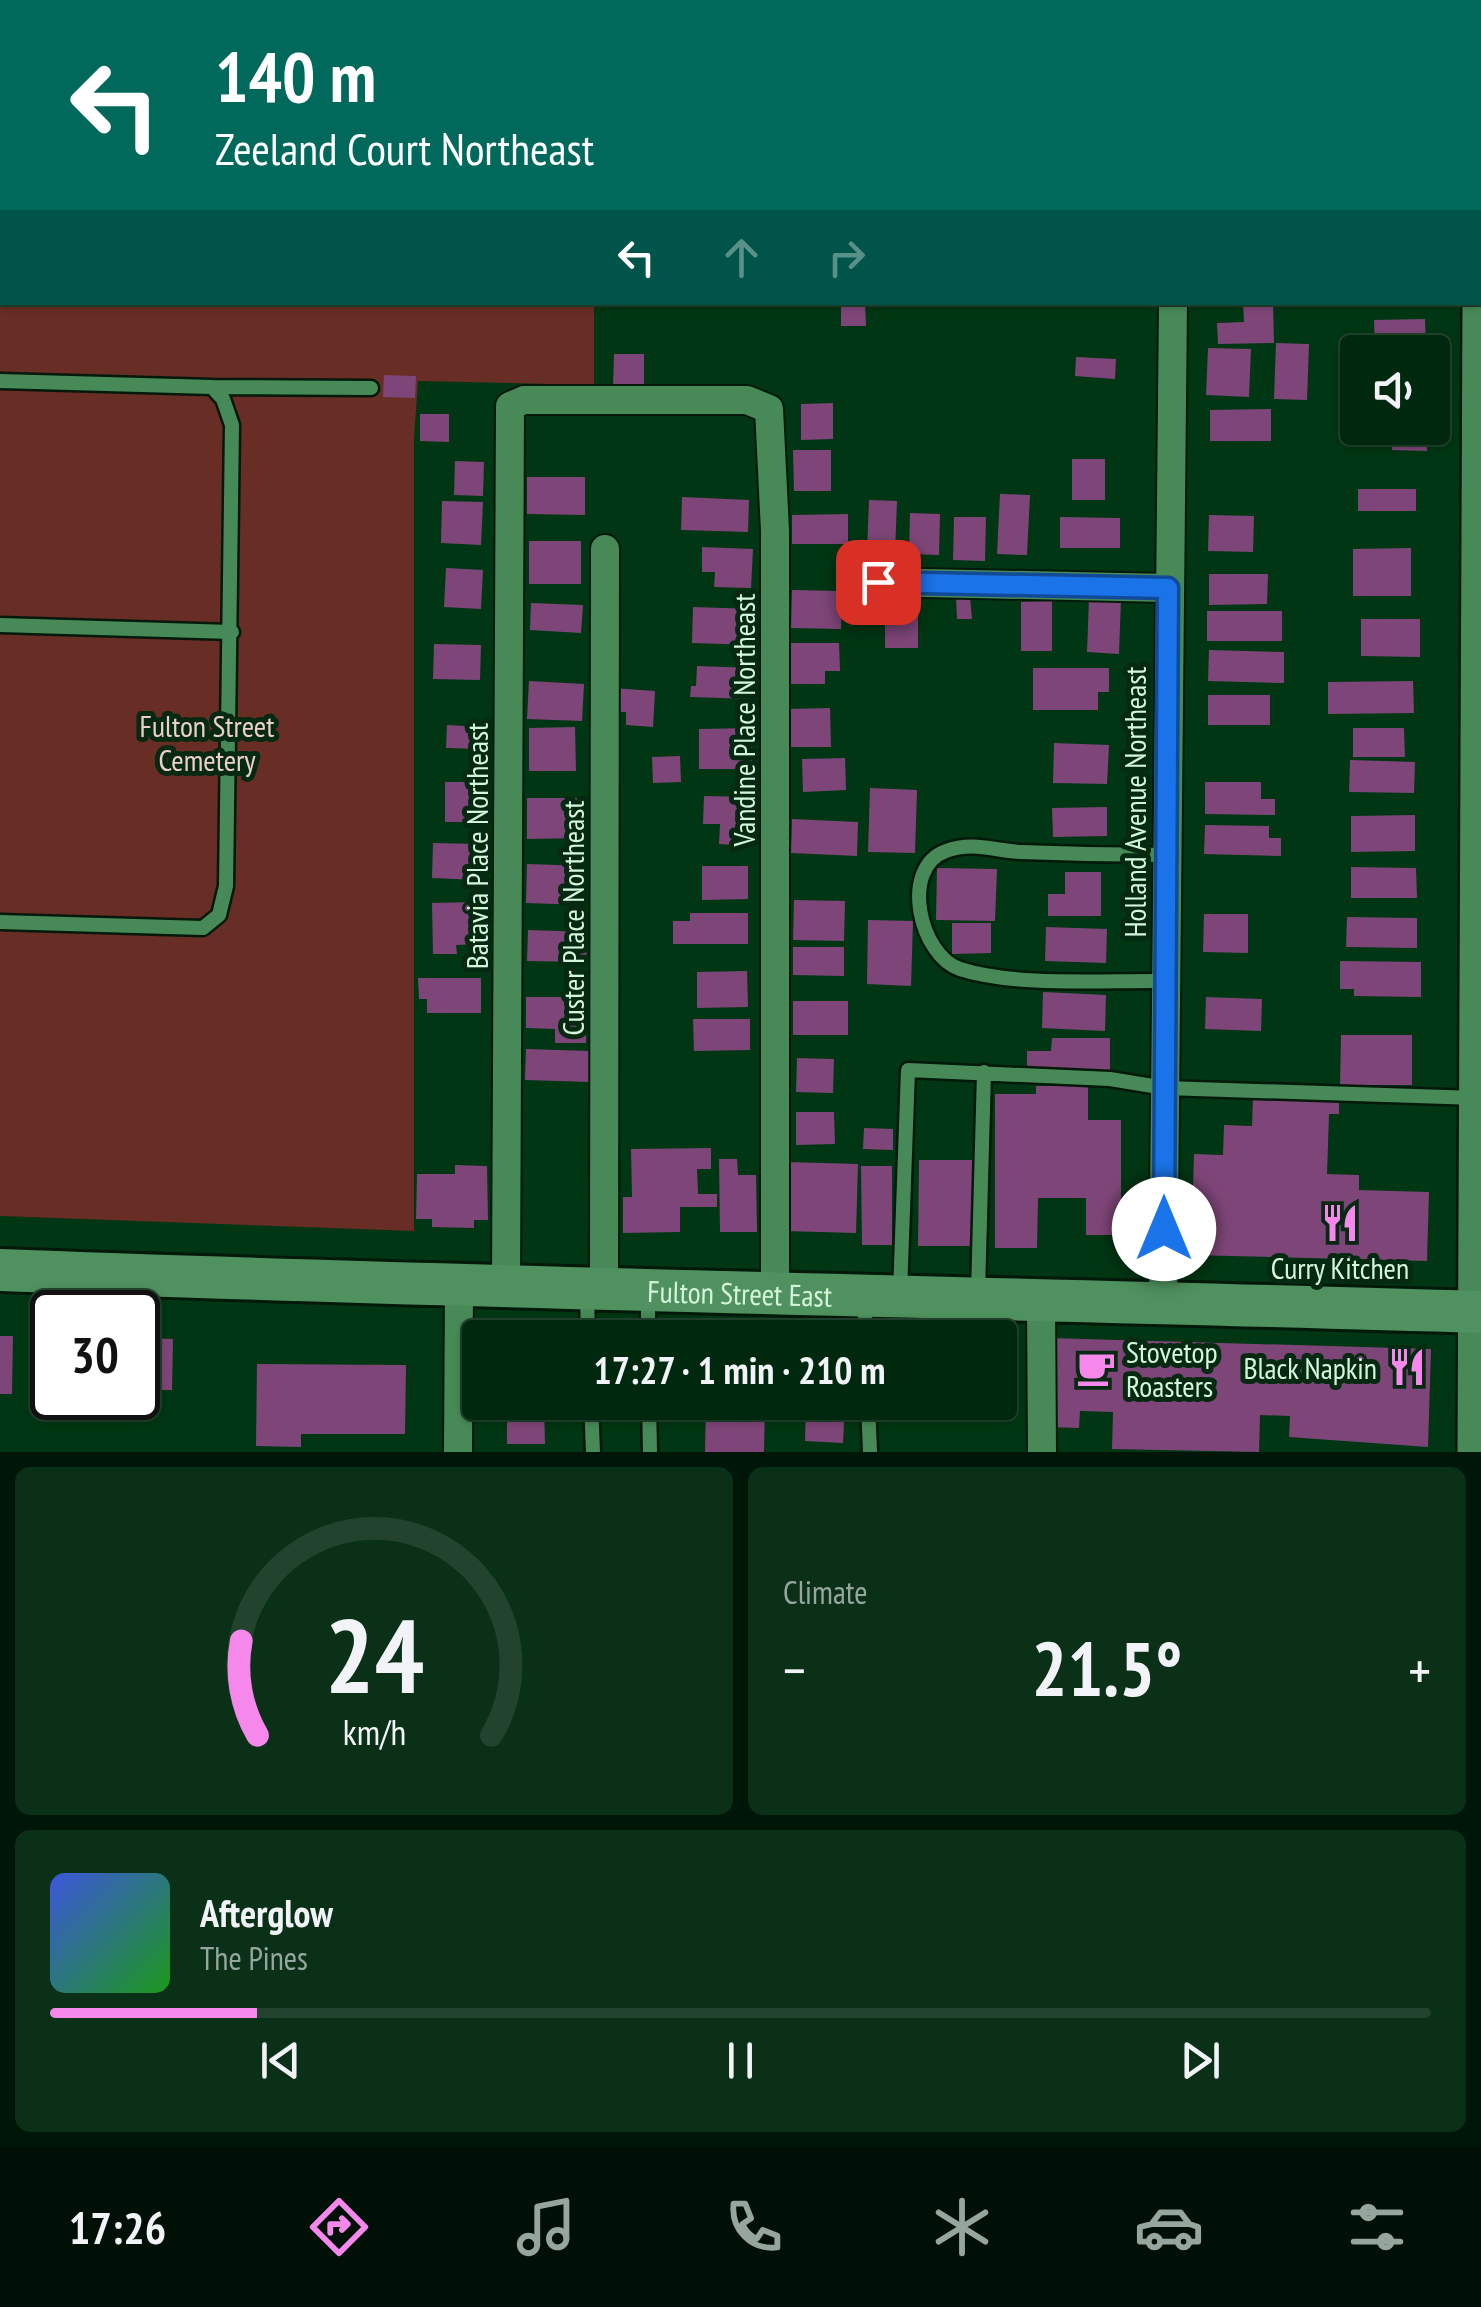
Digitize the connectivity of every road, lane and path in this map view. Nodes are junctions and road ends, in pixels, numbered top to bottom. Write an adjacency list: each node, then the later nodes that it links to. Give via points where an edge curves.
1 (1173, 305): 9 (street, Holland Avenue Northeast)
2 (1480, 305): 10 (street)
3 (0, 381): 4 (lane)
4 (212, 386): 5 (lane); 12 (lane, via 232,425)
5 (371, 388)
6 (510, 406): 22 (street, Batavia Place Northeast); 25 (street, Vandine Place Northeast, via 524,400 748,400 769,408 775,531)
7 (605, 548): 23 (street, Custer Place Northeast)
8 (878, 582): 9 (street)
9 (1168, 588): 13 (street, Holland Avenue Northeast)
10 (1480, 624): 15 (street)
11 (0, 625): 12 (lane)
12 (232, 632): 14 (lane, via 229,838 218,915 203,928)
13 (1166, 855): 16 (street, Holland Avenue Northeast); 16 (lane, via 976,845 942,852 922,877 920,900 934,950 961,969 1044,980)
14 (0, 922)
15 (1480, 957): 19 (street)
16 (1166, 981): 18 (street, Holland Avenue Northeast)
17 (984, 1072): 18 (lane, via 1110,1078); 26 (lane, via 908,1070); 27 (lane)
18 (1165, 1088): 19 (lane); 29 (street, Holland Avenue Northeast)
19 (1478, 1098): 30 (street)
20 (0, 1270): 21 (main road, Fulton Street East)
21 (459, 1286): 22 (main road, Fulton Street East); 37 (street)
22 (506, 1287): 23 (main road, Fulton Street East)
23 (595, 1288): 24 (main road, Fulton Street East); 31 (lane)
24 (648, 1288): 25 (main road, Fulton Street East); 32 (lane)
25 (775, 1292): 26 (main road, Fulton Street East)
26 (882, 1296): 27 (main road, Fulton Street East); 33 (lane)
27 (978, 1298): 28 (main road, Fulton Street East)
28 (1041, 1300): 29 (main road, Fulton Street East); 41 (street)
29 (1163, 1303): 30 (main road, Fulton Street East)
30 (1478, 1312): 42 (street)
31 (591, 1320)
32 (648, 1320)
33 (873, 1320)
34 (592, 1420): 38 (lane)
35 (649, 1420): 39 (lane)
36 (869, 1420): 40 (lane)
37 (458, 1452)
38 (593, 1452)
39 (650, 1452)
40 (870, 1452)
41 (1042, 1452)
42 (1476, 1452)

